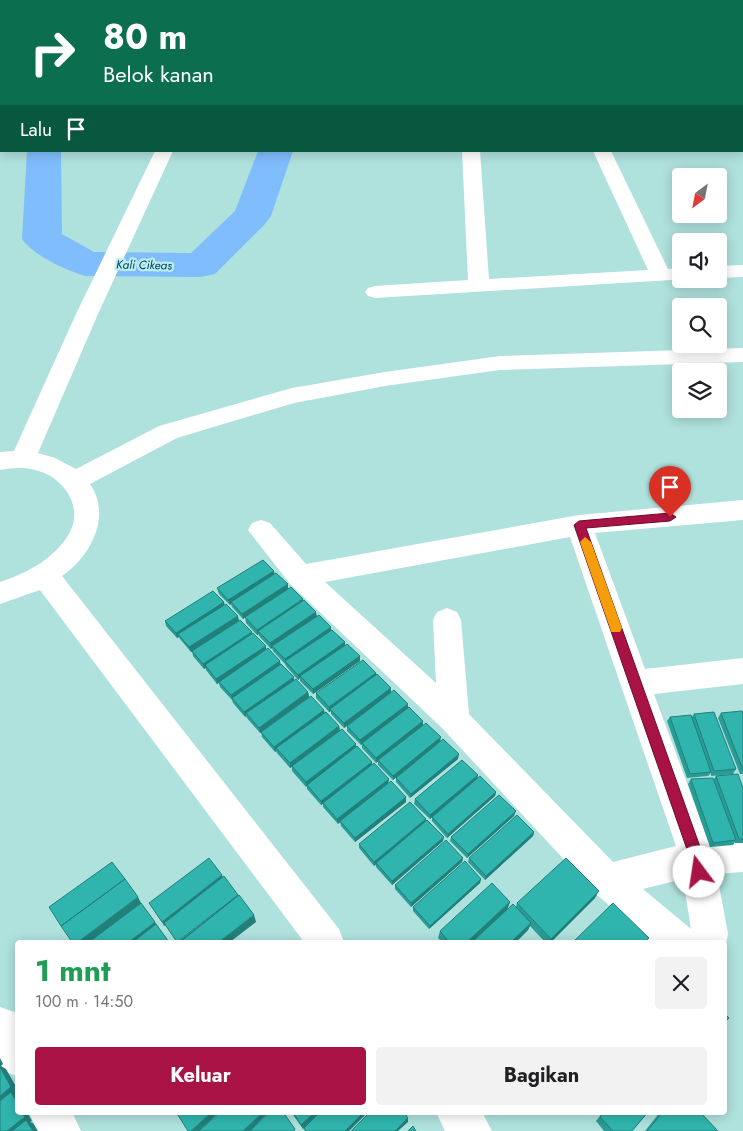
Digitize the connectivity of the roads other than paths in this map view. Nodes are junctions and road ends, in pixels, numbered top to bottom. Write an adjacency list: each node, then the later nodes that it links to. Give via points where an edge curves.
1 (164, 152): 10 (street, via 87,314)
2 (471, 152): 7 (street)
3 (603, 152): 6 (street)
4 (743, 271): 5 (street)
5 (727, 272)
6 (671, 275): 7 (street)
7 (479, 285): 8 (street)
8 (375, 292)
9 (743, 355): 11 (street, via 500,364 385,379 292,396 168,432)
10 (12, 460): 11 (street, via 53,466)
11 (75, 481): 15 (street, via 85,497 87,516 81,537 66,557)
12 (743, 510): 13 (street)
13 (579, 525): 16 (street); 20 (street)
14 (261, 530): 16 (street)
15 (45, 575): 17 (street); 25 (street)
16 (300, 576): 21 (street)
17 (0, 593)
18 (447, 620): 21 (street)
19 (743, 671): 20 (street)
20 (634, 682): 23 (street)
21 (454, 719): 24 (street)
22 (743, 855): 23 (street)
23 (697, 858): 24 (street); 27 (street)
24 (606, 881): 26 (street)
25 (324, 940)
26 (676, 940)
27 (708, 940)
28 (0, 1026): 29 (street)
29 (15, 1052)
30 (51, 1115): 32 (street)
31 (458, 1115): 33 (street)
32 (60, 1131)
33 (471, 1131)

